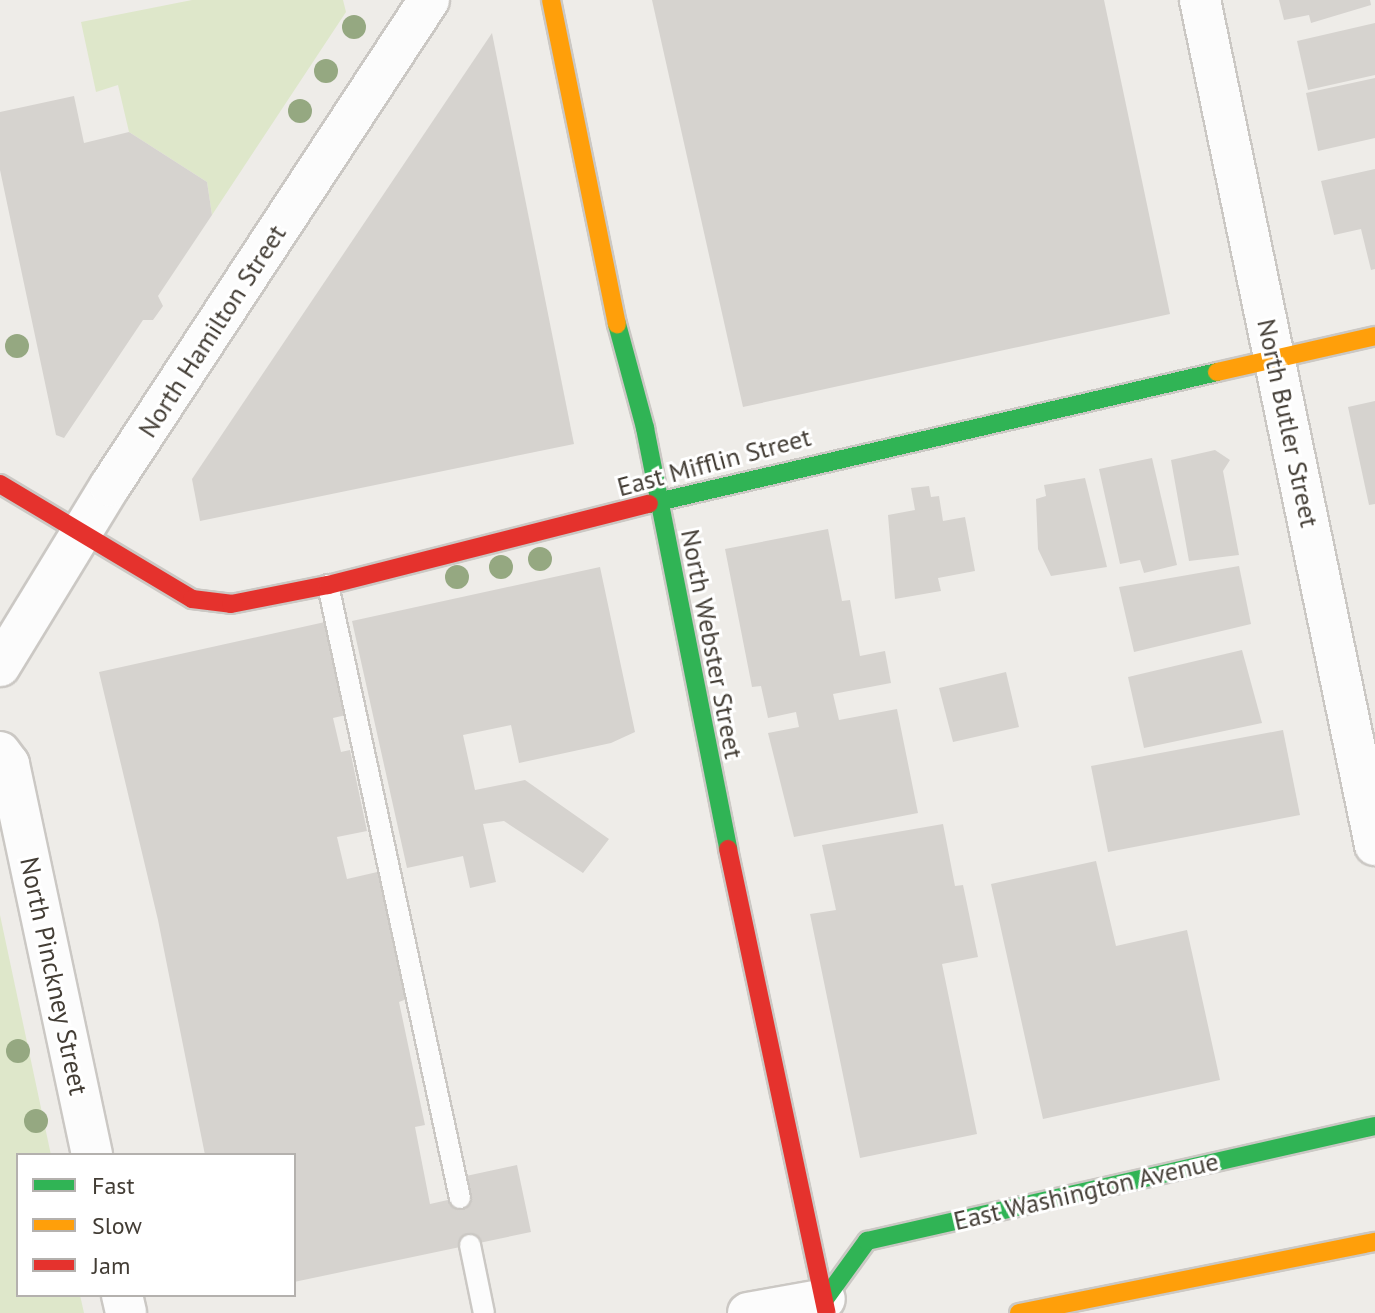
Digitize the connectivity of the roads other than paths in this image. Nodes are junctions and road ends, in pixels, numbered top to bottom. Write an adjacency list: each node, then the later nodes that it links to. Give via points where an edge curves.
1 (429, 0): 8 (street, North Hamilton Street)
2 (551, 0): 7 (street, North Webster Street, via 612,305)
3 (1200, 0): 5 (street, North Butler Street)
4 (1375, 336): 5 (street, East Mifflin Street)
5 (1274, 358): 7 (street, East Mifflin Street, via 812,463); 12 (street, North Butler Street)
6 (0, 484): 8 (street)
7 (659, 504): 9 (street, East Mifflin Street); 18 (street, North Webster Street)
8 (81, 533): 9 (street, East Mifflin Street, via 183,593 213,604); 10 (street, North Hamilton Street)
9 (328, 585): 15 (lane)
10 (0, 666)
11 (0, 752): 14 (street, North Pinckney Street, via 9,764)
12 (1375, 845)
13 (1375, 1126): 18 (street, East Washington Avenue, via 867,1241)
14 (92, 1153)
15 (460, 1198)
16 (1375, 1242): 21 (street)
17 (470, 1245): 19 (lane)
18 (832, 1308): 20 (street)
19 (484, 1313)
20 (748, 1313)
21 (1019, 1313)

